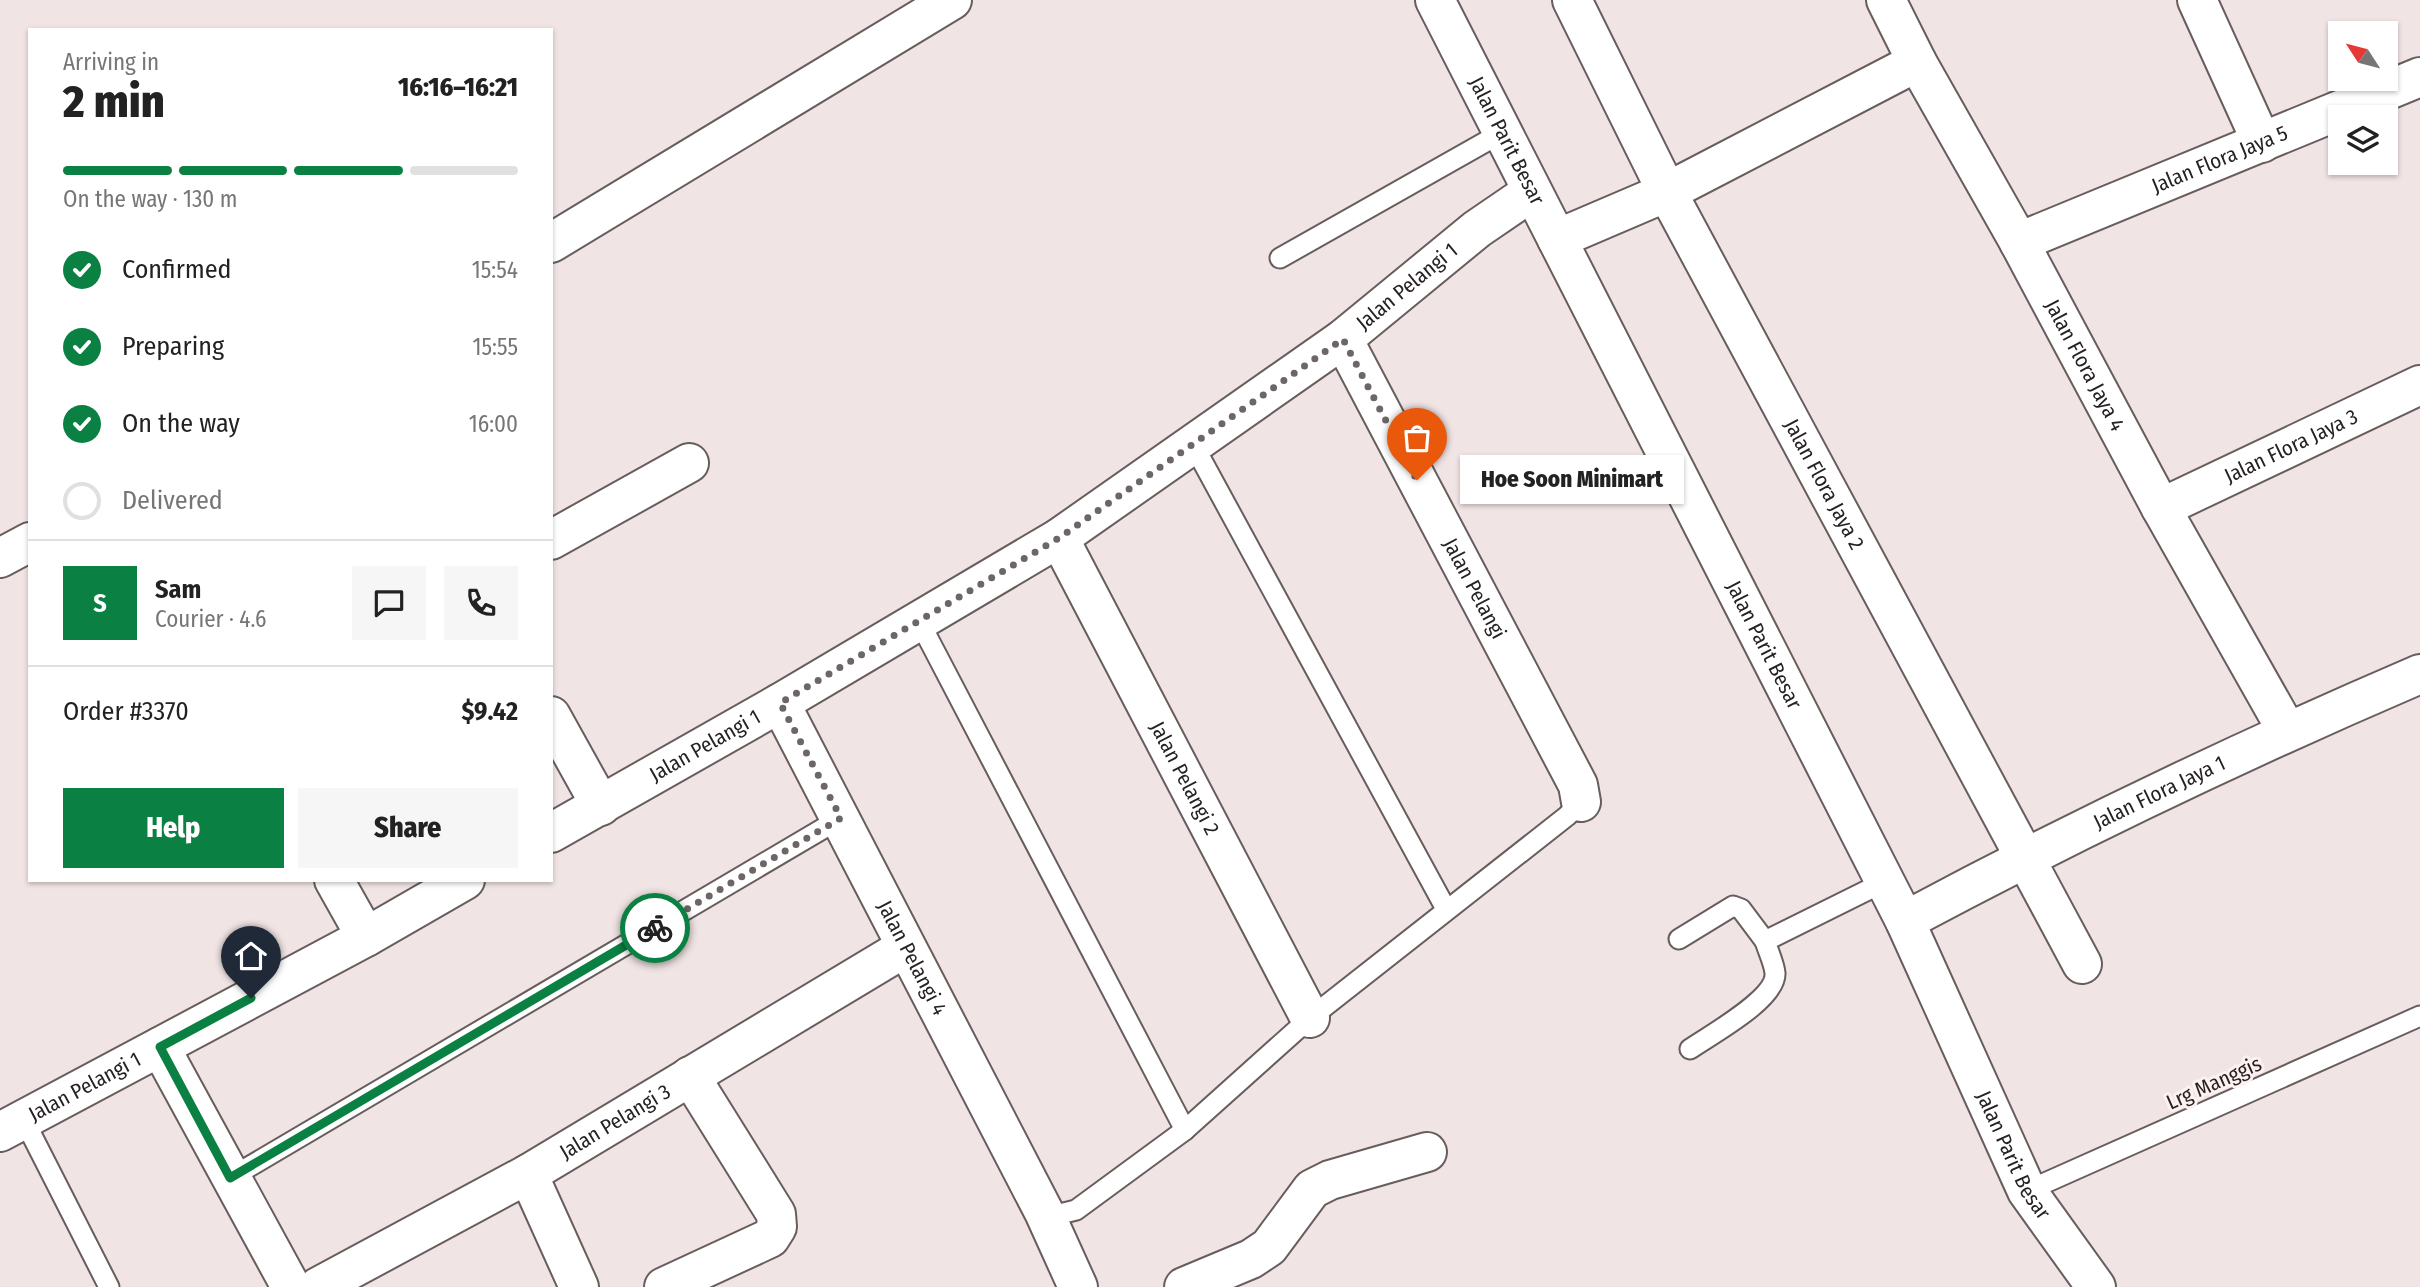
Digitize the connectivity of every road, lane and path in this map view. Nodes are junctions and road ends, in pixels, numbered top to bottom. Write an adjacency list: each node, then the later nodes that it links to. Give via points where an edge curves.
1 (952, 0): 13 (street)
2 (1434, 0): 8 (street, Jalan Parit Besar)
3 (1572, 0): 10 (street, Jalan Flora Jaya 2)
4 (1886, 0): 6 (street, Jalan Flora Jaya 4)
5 (2196, 0): 9 (street)
6 (1917, 62): 10 (street); 14 (street, Jalan Flora Jaya 4)
7 (2420, 77): 9 (street, Jalan Flora Jaya 5)
8 (1503, 132): 11 (street, Jalan Parit Besar); 15 (lane)
9 (2262, 143): 14 (street, Jalan Flora Jaya 5)
10 (1667, 192): 12 (street); 34 (street, Jalan Flora Jaya 2)
11 (1524, 195): 12 (street, Jalan Parit Besar); 16 (street, Jalan Pelangi 1)
12 (1558, 239): 37 (street, Jalan Parit Besar)
13 (553, 242)
14 (2019, 242): 20 (street, Jalan Flora Jaya 4)
15 (1280, 258)
16 (1343, 339): 18 (street, Jalan Pelangi 1); 30 (street, Jalan Pelangi, via 1578,785)
17 (2420, 385): 20 (street, Jalan Flora Jaya 3)
18 (1194, 446): 21 (street, Jalan Pelangi 1); 38 (lane)
19 (689, 463): 22 (street)
20 (2161, 508): 29 (street, Jalan Flora Jaya 4)
21 (1059, 538): 25 (street, Jalan Pelangi 1); 46 (street, Jalan Pelangi 2)
22 (553, 539)
23 (28, 543): 24 (street)
24 (0, 558)
25 (919, 621): 27 (street, Jalan Pelangi 1); 51 (lane)
26 (2420, 674): 29 (street, Jalan Flora Jaya 1)
27 (780, 703): 31 (street, Jalan Pelangi 1); 32 (street, Jalan Pelangi 4)
28 (553, 720): 31 (street)
29 (2287, 731): 34 (street, Jalan Flora Jaya 1)
30 (1581, 802): 38 (lane)
31 (601, 806): 33 (street, Jalan Pelangi 1)
32 (841, 818): 43 (street, Jalan Pelangi 4); 54 (lane)
33 (553, 832)
34 (2024, 857): 39 (street, Jalan Flora Jaya 1); 44 (street, Jalan Flora Jaya 2)
35 (335, 882): 40 (street)
36 (462, 882): 40 (street, Jalan Pelangi 1)
37 (1884, 882): 39 (street, Jalan Parit Besar); 42 (lane)
38 (1446, 909): 46 (lane)
39 (1905, 922): 55 (street, Jalan Parit Besar)
40 (366, 937): 47 (street, Jalan Pelangi 1)
41 (1679, 939): 42 (lane, via 1733,906 1741,909)
42 (1765, 941): 48 (lane, via 1775,975 1771,987 1759,1002)
43 (906, 947): 49 (street, Jalan Pelangi 3); 56 (street, Jalan Pelangi 4)
44 (2082, 964)
45 (2420, 1016): 55 (lane, Lrg Manggis)
46 (1310, 1018): 51 (lane)
47 (160, 1047): 50 (street, Jalan Pelangi 1); 54 (street)
48 (1690, 1049)
49 (690, 1076): 53 (street, Jalan Pelangi 3); 61 (street, via 775,1214 777,1227 770,1238)
50 (12, 1126): 57 (lane)
51 (1185, 1130): 56 (lane, via 1076,1210)
52 (1427, 1152): 63 (street, via 1312,1189 1269,1247)
53 (528, 1174): 59 (street, Jalan Pelangi 3); 60 (street)
54 (230, 1178): 58 (street)
55 (2027, 1191): 64 (street, Jalan Parit Besar)
56 (1044, 1212): 62 (street, Jalan Pelangi 4)
57 (109, 1287)
58 (291, 1287)
59 (318, 1287)
60 (579, 1287)
61 (664, 1287)
62 (1077, 1287)
63 (1184, 1287)
64 (2096, 1287)

